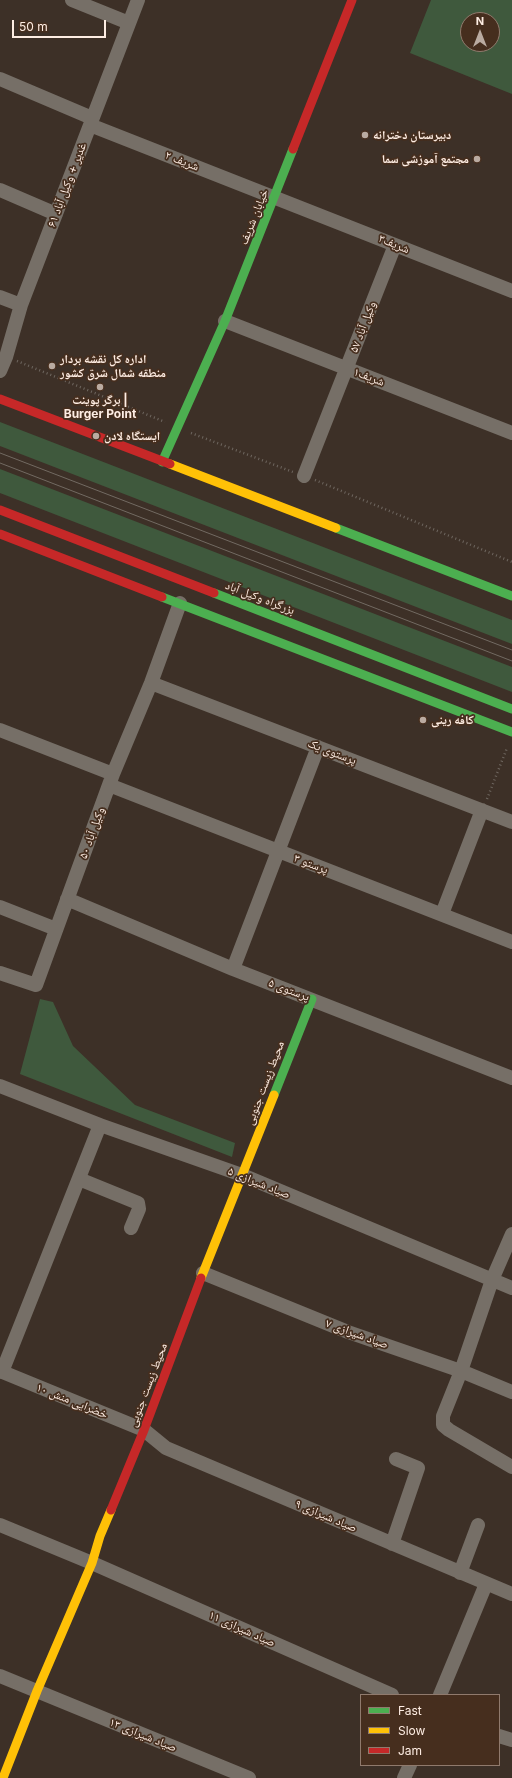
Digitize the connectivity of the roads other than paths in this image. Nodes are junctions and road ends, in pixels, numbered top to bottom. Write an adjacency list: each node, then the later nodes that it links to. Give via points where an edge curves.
1 (72, 0): 4 (street)
2 (138, 0): 4 (street, غدیر + وکیل آباد ۶۱)
3 (352, 0): 8 (main road, خیابان شریف)
4 (129, 23): 6 (street, غدیر + وکیل آباد ۶۱)
5 (0, 79): 6 (street, شریف ۲)
6 (91, 121): 8 (street, شریف ۲); 9 (street, غدیر + وکیل آباد ۶۱)
7 (0, 190): 9 (street)
8 (275, 197): 10 (street, شریف٣); 14 (main road, خیابان شریف)
9 (56, 214): 13 (street, غدیر + وکیل آباد ۶۱)
10 (395, 245): 11 (street, شریف٣); 15 (street, ۵۷ وکیل آباد)
11 (512, 291)
12 (0, 297): 13 (street)
13 (21, 305): 16 (street, غدیر + وکیل آباد ۶۱)
14 (225, 321): 15 (street, شریف١); 19 (main road, خیابان شریف)
15 (347, 368): 18 (street, شریف١); 20 (street, ۵۷ وکیل آباد)
16 (0, 371)
17 (0, 399): 19 (main road)
18 (512, 433)
19 (162, 462): 25 (main road)
20 (304, 476)
21 (0, 510): 23 (main road, بزرگراه وکیل آباد)
22 (0, 534): 24 (main road)
23 (116, 555): 24 (main road); 28 (main road, بزرگراه وکیل آباد)
24 (145, 590): 26 (main road)
25 (512, 596)
26 (180, 603): 27 (street, ۵۰ وکیل آباد); 30 (main road)
27 (151, 683): 31 (street, پرستوی یک); 32 (street, ۵۰ وکیل آباد)
28 (512, 709)
29 (0, 730): 32 (street, پرستو ۳)
30 (512, 732)
31 (318, 747): 33 (street, پرستوی یک); 35 (street)
32 (111, 780): 35 (street, پرستو ۳); 36 (street, ۵۰ وکیل آباد)
33 (482, 810): 34 (street, پرستوی یک); 38 (street)
34 (512, 822)
35 (278, 851): 38 (street, پرستو ۳); 41 (street)
36 (67, 899): 39 (street, ۵۰ وکیل آباد); 41 (street, پرستوی ۵)
37 (0, 907): 39 (street)
38 (442, 914): 40 (street, پرستو ۳)
39 (56, 929): 42 (street, ۵۰ وکیل آباد, via 36,985)
40 (512, 942)
41 (233, 968): 43 (street, پرستوی ۵)
42 (0, 973)
43 (312, 999): 44 (street, پرستوی ۵); 47 (main road, محیط زیست جنوبی)
44 (512, 1078)
45 (1, 1086): 46 (street, صیاد شیرازی ۵)
46 (100, 1125): 47 (street, صیاد شیرازی ۵); 48 (street)
47 (242, 1175): 51 (main road, محیط زیست جنوبی); 52 (street, صیاد شیرازی ۵)
48 (79, 1179): 49 (street, via 138,1202 139,1209); 55 (street)
49 (131, 1228)
50 (512, 1234): 52 (street)
51 (203, 1273): 54 (street, صیاد شیرازی ۷, via 348,1332); 57 (main road, محیط زیست جنوبی)
52 (492, 1280): 53 (street, صیاد شیرازی ۵); 54 (street)
53 (512, 1288)
54 (461, 1371): 56 (street, صیاد شیرازی ۷); 59 (street, via 443,1416 443,1425)
55 (1, 1372): 57 (street, خضرایی منش ۱۰)
56 (512, 1392)
57 (144, 1430): 62 (street, صیاد شیرازی ۹, via 166,1448); 63 (main road, محیط زیست جنوبی, via 100,1536)
58 (396, 1459): 62 (street, via 418,1468)
59 (512, 1466)
60 (0, 1525): 63 (street, صیاد شیرازی ۱۱)
61 (478, 1525): 64 (street)
62 (392, 1544): 64 (street, صیاد شیرازی ۹)
63 (92, 1563): 68 (main road, محیط زیست جنوبی); 69 (street, صیاد شیرازی ۱۱)
64 (460, 1573): 65 (street, صیاد شیرازی ۹)
65 (486, 1584): 66 (street, صیاد شیرازی ۹); 70 (street)
66 (512, 1594)
67 (0, 1676): 68 (street, صیاد شیرازی ۱۳)
68 (37, 1692): 74 (main road, محیط زیست جنوبی); 75 (street, صیاد شیرازی ۱۳)
69 (390, 1694)
70 (440, 1694)
71 (500, 1736): 72 (street)
72 (512, 1740)
73 (410, 1766): 76 (street)
74 (3, 1778)
75 (249, 1778)
76 (404, 1778)

